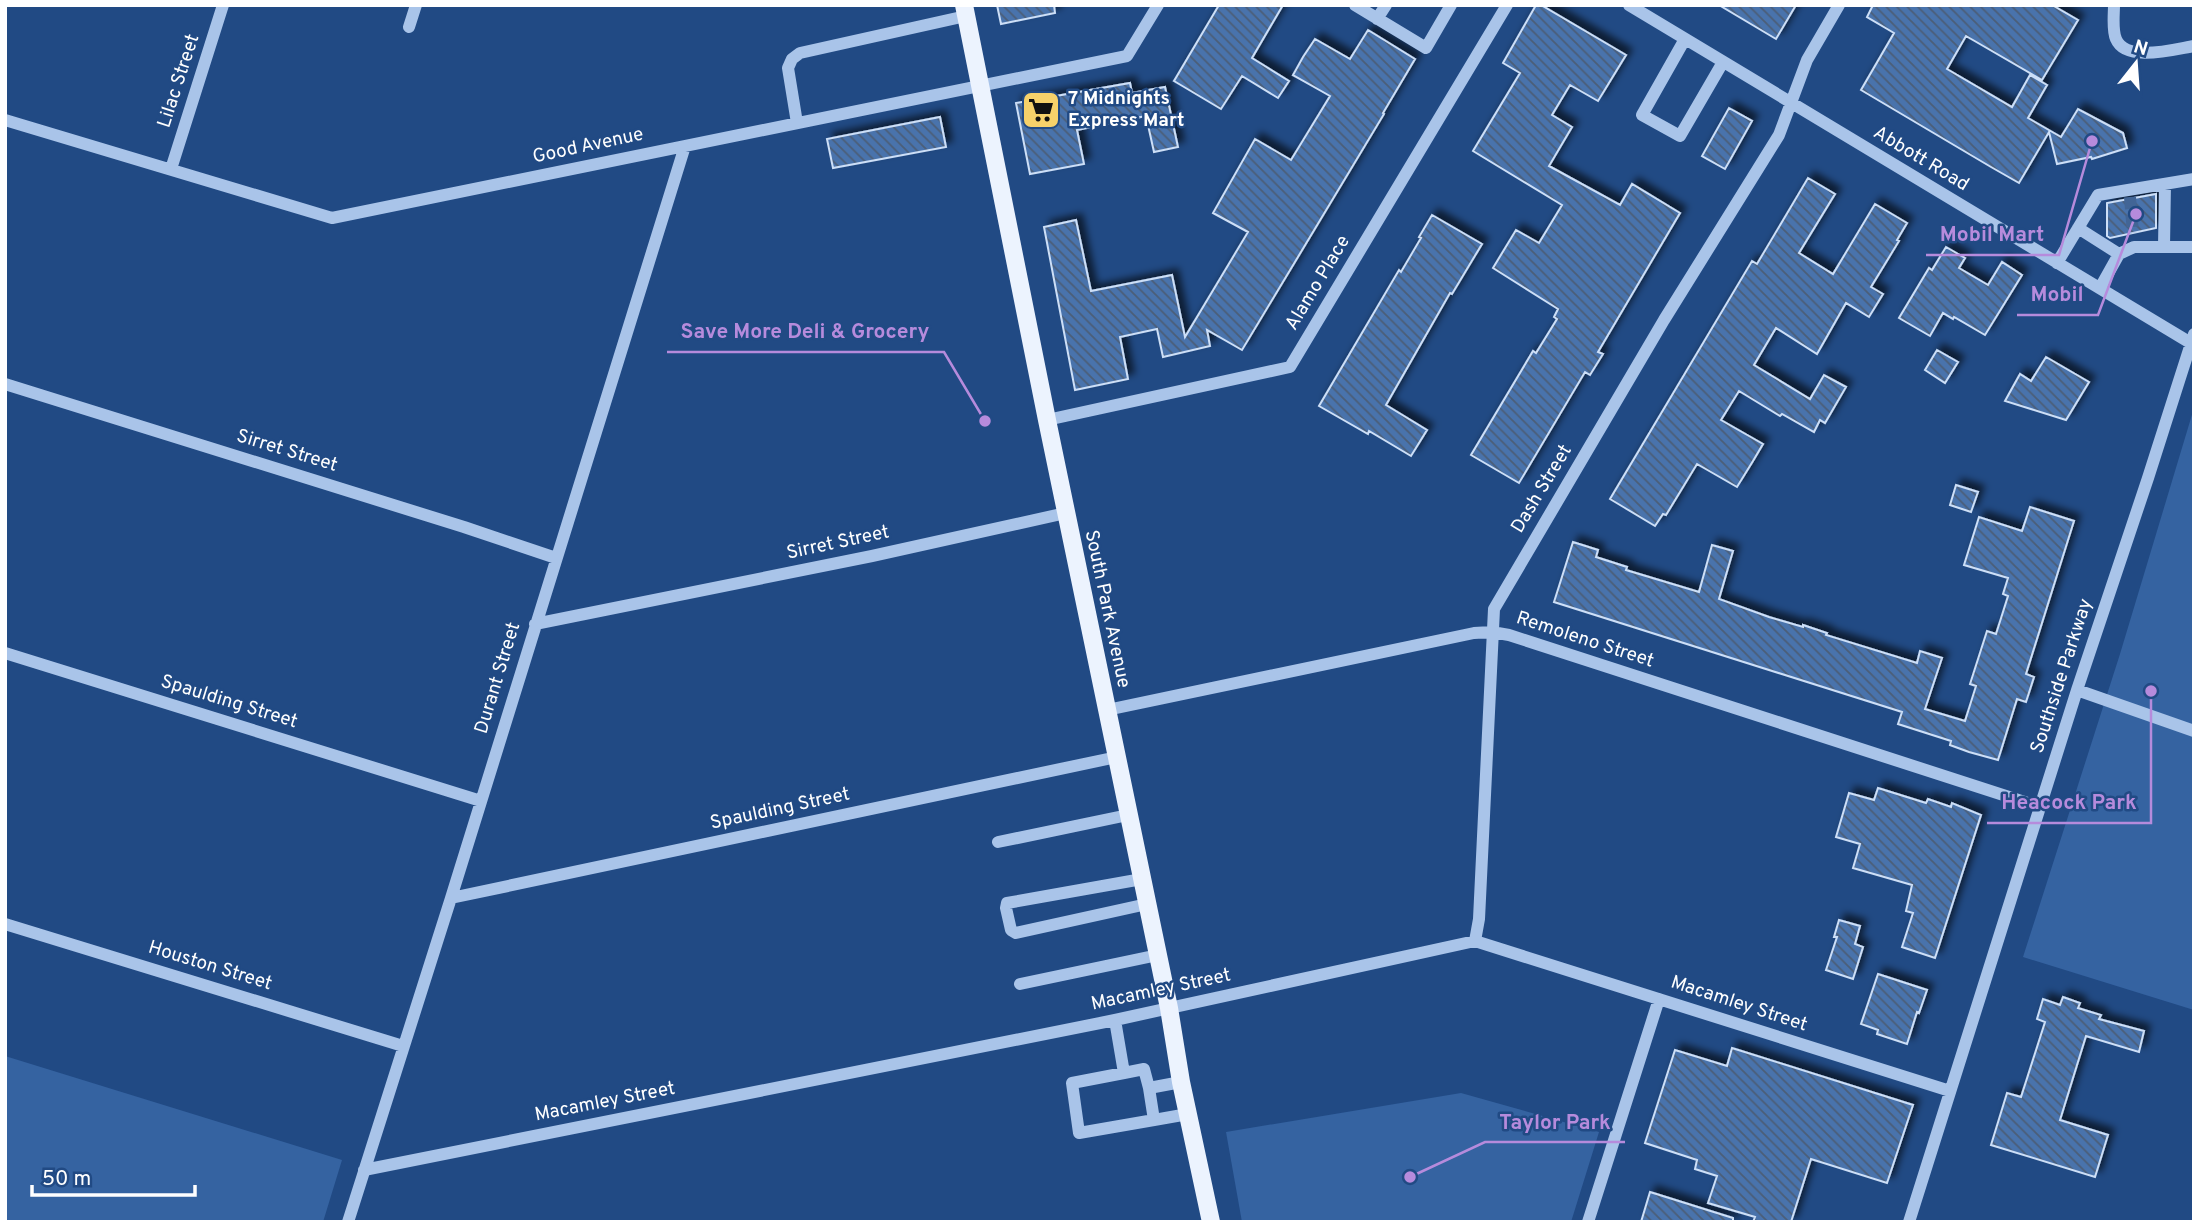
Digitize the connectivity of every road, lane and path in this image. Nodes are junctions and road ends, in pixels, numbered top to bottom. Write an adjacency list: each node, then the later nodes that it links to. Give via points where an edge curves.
1 (223, 5): 22 (street, Lilac Street)
2 (416, 5): 13 (street)
3 (1158, 5): 17 (street, Good Avenue, via 1127,56)
4 (1355, 5): 12 (street)
5 (1386, 5): 12 (street)
6 (1451, 5): 12 (street, via 1426,48)
7 (1507, 5): 35 (street, Alamo Place, via 1290,367)
8 (1629, 5): 14 (street, Abbott Road)
9 (1839, 5): 18 (street, Dash Street, via 1807,60)
10 (2114, 5): 15 (street, via 2116,39 2124,48 2146,54)
11 (965, 11): 17 (main road, South Park Avenue); 20 (street, via 800,53 788,68)
12 (1377, 19)
13 (409, 27)
14 (1685, 39): 16 (street, Abbott Road); 16 (street, via 1642,115 1680,136)
15 (2194, 46)
16 (1723, 62): 18 (street, Abbott Road)
17 (980, 86): 20 (street, Good Avenue); 35 (main road, South Park Avenue)
18 (1791, 103): 31 (street, Abbott Road); 39 (street, Dash Street, via 1779,135 1507,584 1494,609)
19 (5, 120): 22 (street, Good Avenue)
20 (797, 123): 21 (street, Good Avenue)
21 (685, 146): 22 (street, Good Avenue, via 332,218); 37 (street, Durant Street)
22 (171, 169)
23 (2194, 179): 24 (street)
24 (2165, 184): 25 (street, via 2098,195); 28 (street)
25 (2078, 228): 30 (street); 31 (street)
26 (2133, 233): 27 (street)
27 (2134, 247): 28 (street); 30 (street)
28 (2164, 247): 29 (street)
29 (2194, 247)
30 (2119, 254): 32 (street)
31 (2057, 263): 32 (street, Abbott Road)
32 (2099, 288): 33 (street, Abbott Road)
33 (2193, 341): 41 (street, Southside Parkway)
34 (5, 384): 37 (street, Sirret Street)
35 (1047, 420): 36 (main road, South Park Avenue)
36 (1066, 513): 38 (street, Sirret Street); 42 (main road, South Park Avenue)
37 (556, 558): 38 (street, Durant Street)
38 (535, 624): 45 (street, Durant Street)
39 (1492, 632): 42 (street, Remoleno Street); 46 (street, Remoleno Street); 53 (street, Dash Street)
40 (5, 653): 45 (street, Spaulding Street)
41 (2077, 690): 43 (street); 46 (street, Southside Parkway)
42 (1107, 710): 44 (main road, South Park Avenue)
43 (2194, 731)
44 (1116, 757): 47 (main road, South Park Avenue); 50 (street, Spaulding Street)
45 (481, 801): 50 (street, Durant Street)
46 (2040, 807): 63 (street, Southside Parkway)
47 (1128, 815): 48 (street); 49 (main road, South Park Avenue)
48 (998, 842)
49 (1142, 879): 51 (main road, South Park Avenue); 51 (street, via 1007,903 1006,908 1011,930 1016,933)
50 (451, 898): 59 (street, Durant Street)
51 (1147, 904): 54 (main road, South Park Avenue)
52 (5, 923): 59 (street, Houston Street)
53 (1475, 941): 56 (street, Macamley Street); 57 (street, Macamley Street)
54 (1158, 955): 55 (street); 57 (main road, South Park Avenue)
55 (1020, 984)
56 (1659, 999): 63 (street, Macamley Street); 69 (street)
57 (1169, 1008): 58 (street, Macamley Street); 61 (main road, South Park Avenue)
58 (1115, 1020): 60 (street); 66 (street, Macamley Street)
59 (403, 1046): 66 (street, Durant Street)
60 (1124, 1073): 62 (street, via 1144,1069); 65 (street, via 1072,1083 1079,1133)
61 (1181, 1082): 62 (street); 64 (main road, South Park Avenue)
62 (1149, 1088): 65 (street)
63 (1951, 1091): 70 (street, Southside Parkway)
64 (1188, 1114): 65 (street); 68 (main road, South Park Avenue)
65 (1154, 1120)
66 (364, 1170): 67 (street, Durant Street)
67 (348, 1222)
68 (1211, 1222)
69 (1588, 1222)
70 (1909, 1222)

